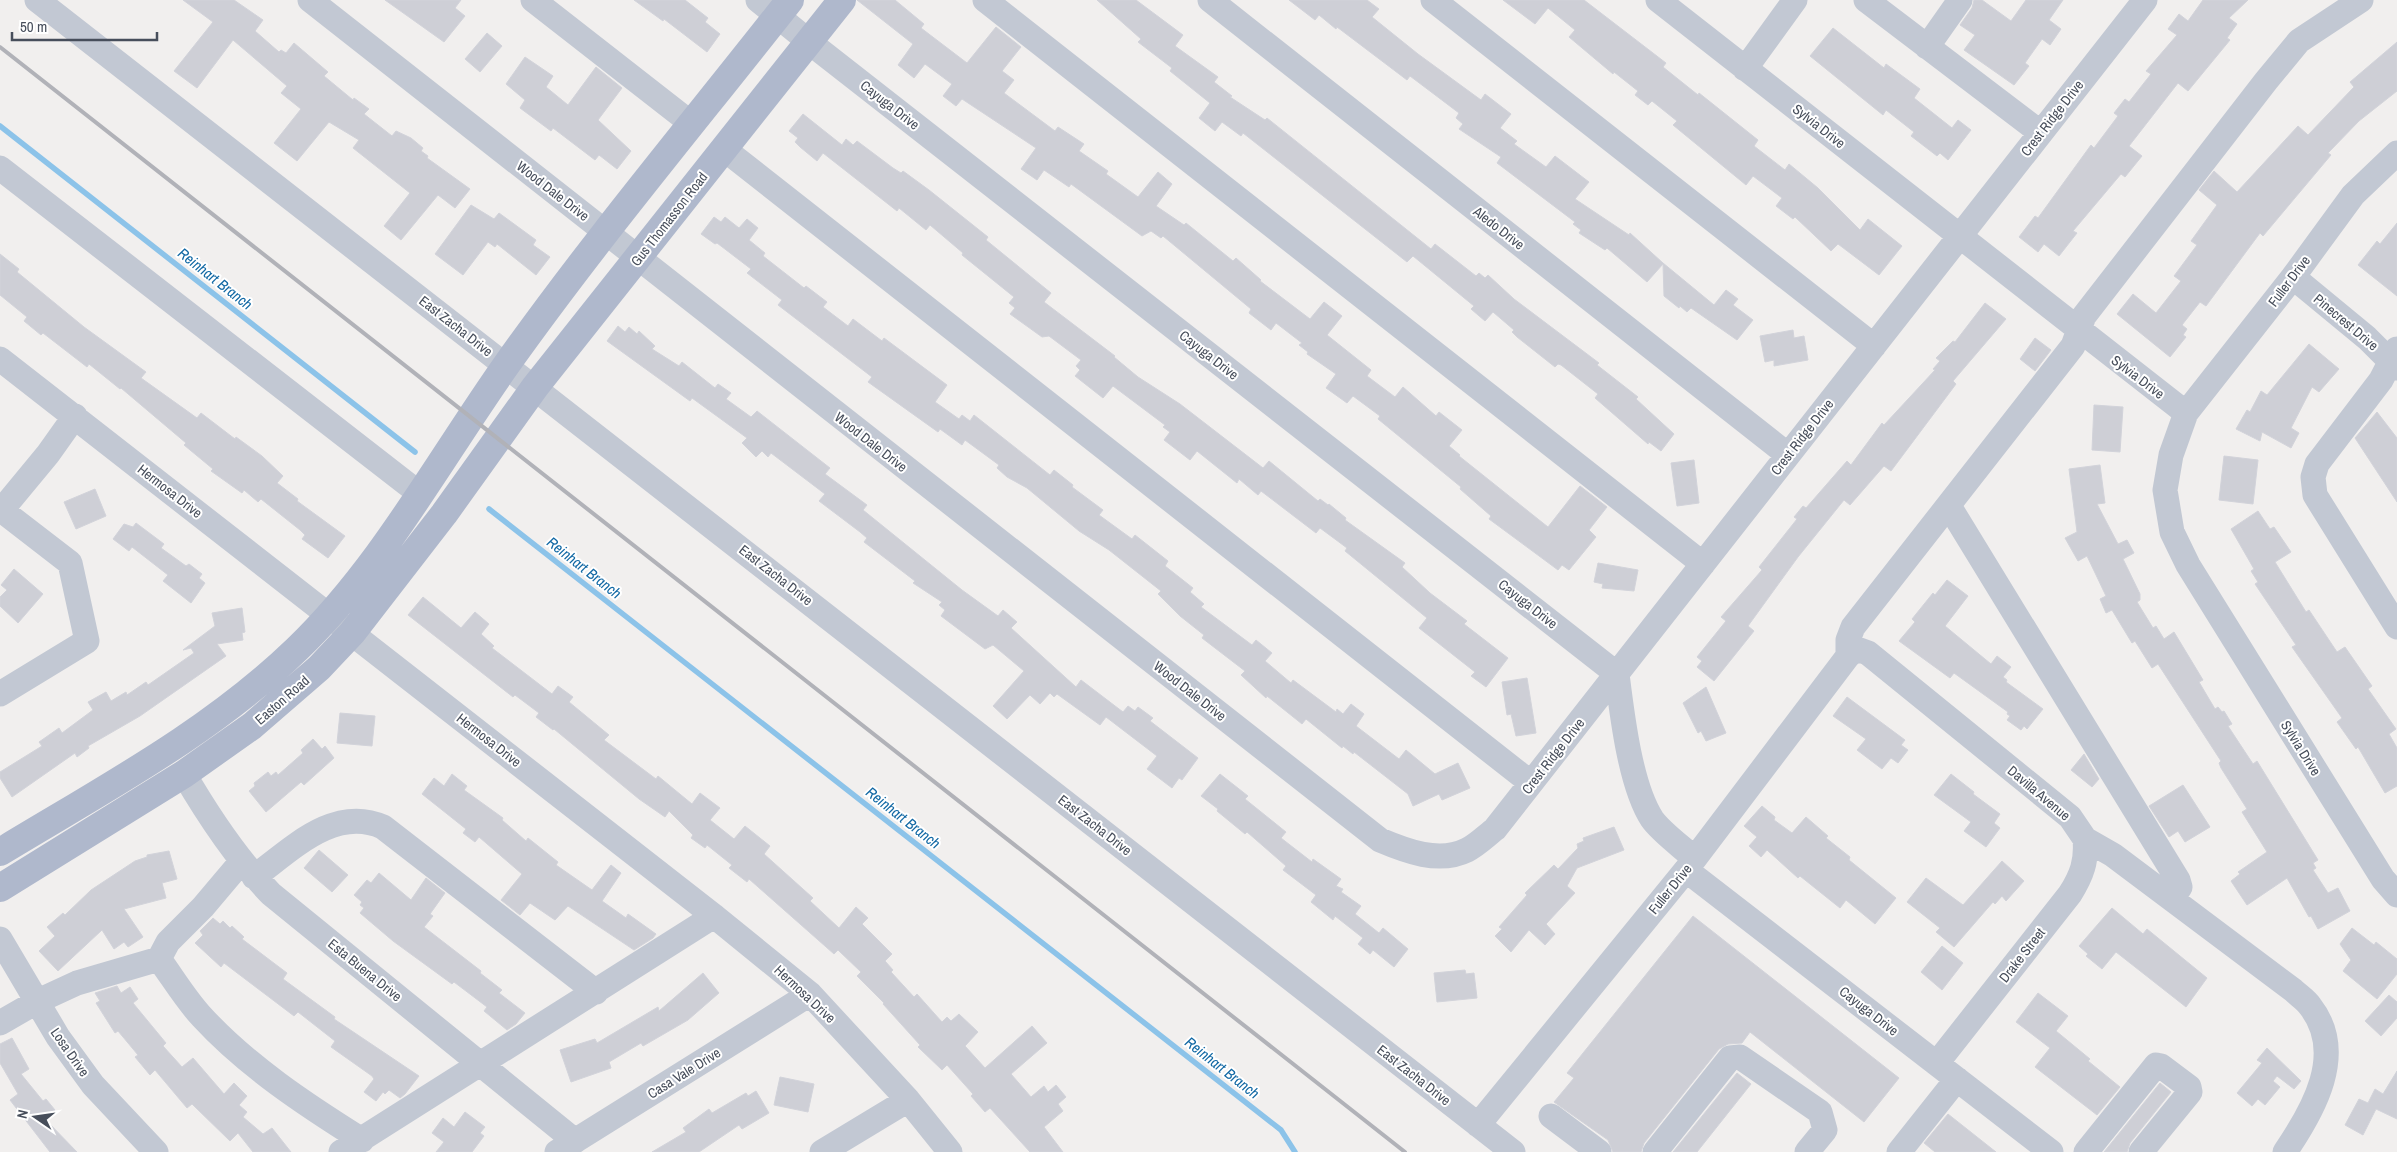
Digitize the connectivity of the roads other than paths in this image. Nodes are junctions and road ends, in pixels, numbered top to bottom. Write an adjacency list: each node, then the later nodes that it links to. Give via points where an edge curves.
1 (37, 0): 31 (street, East Zacha Drive)
2 (310, 0): 23 (street, Wood Dale Drive)
3 (533, 0): 18 (street)
4 (842, 0): 15 (main road, Gus Thomasson Road)
5 (985, 0): 40 (street)
6 (1210, 0): 36 (street, Aledo Drive)
7 (1433, 0): 28 (street)
8 (1658, 0): 17 (street, Sylvia Drive)
9 (1795, 0): 17 (street)
10 (1866, 0): 16 (street)
11 (1960, 0): 16 (street)
12 (2145, 0): 19 (street, Crest Ridge Drive)
13 (2361, 0): 27 (street, via 2299,42 2266,80 2084,316)
14 (775, 5): 15 (street, Cayuga Drive); 18 (main road)
15 (809, 42): 20 (main road, Gus Thomasson Road); 45 (street, Cayuga Drive)
16 (1927, 47): 19 (street)
17 (1745, 69): 24 (street, Sylvia Drive)
18 (692, 124): 23 (main road)
19 (2041, 133): 24 (street, Crest Ridge Drive)
20 (724, 149): 25 (main road, Gus Thomasson Road); 51 (street)
21 (2397, 153): 26 (street, Fuller Drive, via 2353,195)
22 (0, 168): 37 (street)
23 (606, 233): 25 (street, Wood Dale Drive); 31 (main road)
24 (1960, 236): 27 (street, Sylvia Drive); 28 (street, Crest Ridge Drive)
25 (637, 259): 32 (main road, Gus Thomasson Road); 54 (street, Wood Dale Drive, via 1380,840 1412,853)
26 (2293, 277): 30 (street, Pinecrest Drive); 33 (street, Fuller Drive)
27 (2079, 332): 33 (street, Sylvia Drive); 38 (street, via 2073,346)
28 (1874, 346): 36 (street, Crest Ridge Drive)
29 (0, 358): 34 (street, Hermosa Drive)
30 (2395, 360): 42 (street, via 2317,464 2313,477 2315,495)
31 (506, 365): 32 (street, East Zacha Drive); 37 (main road, Easton Road)
32 (535, 387): 35 (main road, Gus Thomasson Road); 72 (street, East Zacha Drive)
33 (2186, 413): 58 (street, Sylvia Drive, via 2171,455 2165,490 2172,532 2188,566 2219,616 2383,879)
34 (75, 416): 39 (street, via 48,454); 41 (street, Hermosa Drive)
35 (497, 439): 43 (main road, Easton Road)
36 (1788, 455): 40 (street, Crest Ridge Drive)
37 (420, 494): 41 (main road, Easton Road, via 397,529)
38 (1949, 506): 44 (street, via 1854,627 1848,640); 59 (street, via 2178,880 2180,887)
39 (0, 510): 46 (street, via 70,562 87,641)
40 (1703, 564): 45 (street, Crest Ridge Drive)
41 (328, 615): 43 (street, Hermosa Drive); 49 (main road, Easton Road, via 234,705)
42 (2397, 627)
43 (352, 633): 50 (main road, Easton Road, via 319,668 252,726); 60 (street, Hermosa Drive)
44 (1853, 652): 52 (street, Davilla Avenue, via 1868,653 2070,817); 55 (street, Fuller Drive)
45 (1617, 674): 47 (street, Crest Ridge Drive); 48 (street, Cayuga Drive)
46 (0, 694)
47 (1576, 727): 48 (street, via 1596,719 1610,720); 51 (street, Crest Ridge Drive)
48 (1624, 728): 55 (street, Cayuga Drive, via 1641,792 1653,820)
49 (170, 749): 50 (main road); 53 (main road, Easton Road)
50 (184, 774): 56 (street, Esta Buena Drive, via 209,816); 57 (main road, Easton Road)
51 (1531, 783): 54 (street, Crest Ridge Drive, via 1495,830 1466,850)
52 (2085, 839): 59 (street, Davilla Avenue, via 2113,854); 68 (street, Drake Street, via 2082,874 2070,894)
53 (0, 852)
54 (1445, 856)
55 (1690, 864): 68 (street, Cayuga Drive); 72 (street, Fuller Drive)
56 (248, 869): 62 (street, via 168,942); 63 (street, via 324,828 369,820 383,826); 67 (street, Esta Buena Drive, via 271,894)
57 (0, 888)
58 (2397, 894)
59 (2172, 899): 86 (street, Davilla Avenue, via 2293,990 2310,1006 2323,1032 2326,1056 2320,1091 2306,1121)
60 (714, 916): 63 (street); 64 (street, Hermosa Drive)
61 (0, 939): 65 (street, Losa Drive)
62 (159, 959): 65 (street, via 77,983); 73 (street, via 202,1017 259,1069 321,1114)
63 (596, 992): 67 (street)
64 (810, 994): 70 (street, Hermosa Drive); 74 (street, Casa Vale Drive)
65 (38, 1001): 66 (street); 75 (street, Losa Drive, via 93,1085)
66 (0, 1024)
67 (480, 1063): 73 (street); 74 (street, Esta Buena Drive)
68 (1937, 1063): 69 (street, Cayuga Drive)
69 (1957, 1079): 82 (street); 83 (street, Cayuga Drive)
70 (908, 1100): 76 (street); 77 (street, Hermosa Drive)
71 (1551, 1116): 79 (street)
72 (1478, 1125): 78 (street, East Zacha Drive)
73 (351, 1146)
74 (566, 1146)
75 (156, 1152)
76 (822, 1152)
77 (950, 1152)
78 (1513, 1152)
79 (1599, 1152)
80 (1655, 1152): 81 (street, via 1730,1058 1740,1057 1820,1112 1825,1130)
81 (1807, 1152)
82 (1899, 1152)
83 (2051, 1152)
84 (2086, 1152): 85 (street, via 2156,1065 2161,1066 2189,1087 2190,1092)
85 (2141, 1152)
86 (2285, 1152)

